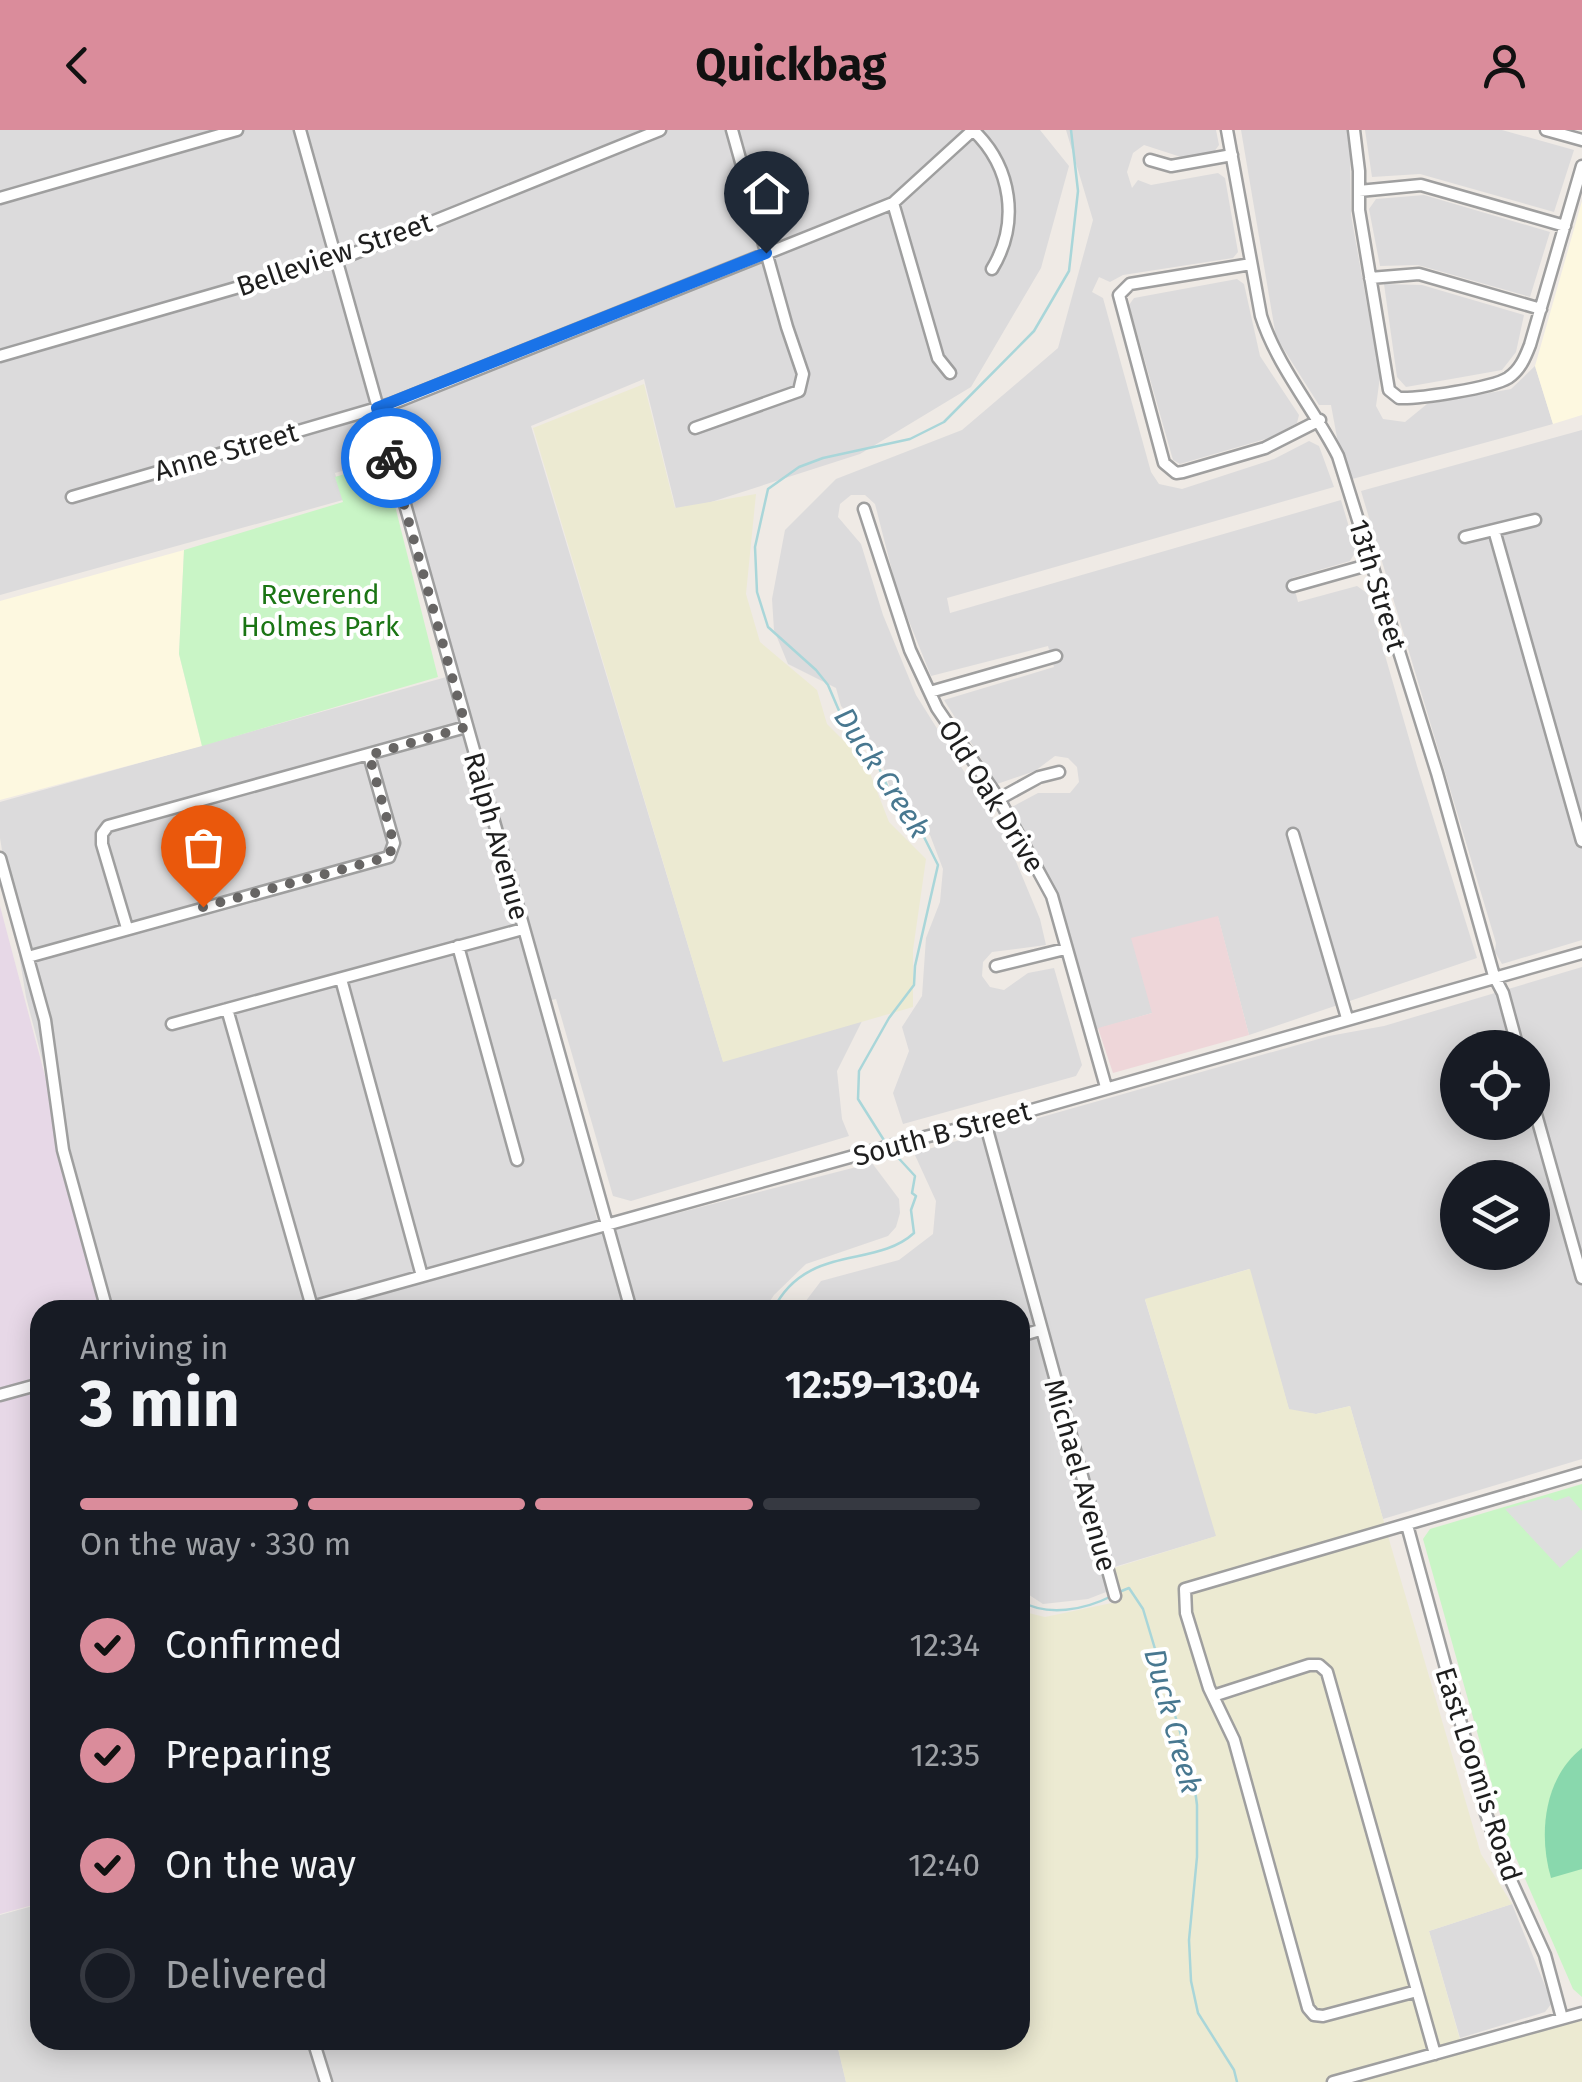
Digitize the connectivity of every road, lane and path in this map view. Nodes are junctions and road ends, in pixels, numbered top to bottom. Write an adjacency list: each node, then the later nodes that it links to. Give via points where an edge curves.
1 (237, 130): 14 (street)
2 (300, 130): 18 (street, Ralph Avenue)
3 (660, 130): 18 (street, Belleview Street)
4 (732, 130): 17 (street)
5 (973, 130): 15 (street, Anne Street); 20 (street, via 997,162 1011,211)
6 (1228, 130): 10 (street, 13th Street)
7 (1354, 130): 13 (street)
8 (1546, 130): 9 (street)
9 (1582, 140)
10 (1232, 155): 11 (street, via 1171,166); 19 (street, 13th Street)
11 (1150, 160)
12 (1582, 166): 16 (street)
13 (1359, 192): 16 (street, via 1422,185); 21 (street)
14 (0, 198)
15 (893, 202): 17 (street, Anne Street); 24 (street, via 938,358)
16 (1565, 226): 22 (street)
17 (766, 253): 25 (street, Anne Street); 27 (street, via 803,384 798,392)
18 (336, 259): 23 (street, Belleview Street); 25 (street, Ralph Avenue)
19 (1251, 264): 26 (street, 13th Street, via 1271,344); 26 (street, via 1130,284 1118,295 1164,464 1183,472 1265,448)
20 (992, 269)
21 (1370, 278): 22 (street, via 1419,274); 22 (street, via 1394,396 1415,398 1507,379 1524,359)
22 (1541, 309)
23 (0, 356)
24 (950, 373)
25 (377, 408): 28 (street, Anne Street); 37 (street, Ralph Avenue)
26 (1320, 420): 33 (street, 13th Street)
27 (695, 428)
28 (72, 497)
29 (864, 509): 36 (street, Old Oak Drive)
30 (1535, 520): 31 (street)
31 (1494, 530): 32 (street); 42 (street)
32 (1465, 536)
33 (1371, 564): 34 (street); 51 (street, 13th Street)
34 (1293, 586)
35 (1056, 656): 36 (street)
36 (930, 692): 40 (street, Old Oak Drive)
37 (466, 727): 38 (street); 45 (street, Ralph Avenue)
38 (369, 755): 44 (street, via 394,844 388,857); 44 (street, via 108,826 102,844)
39 (1059, 772): 40 (street)
40 (998, 799): 47 (street, Old Oak Drive, via 1052,896)
41 (1293, 834): 54 (street)
42 (1582, 841)
43 (0, 858): 49 (street)
44 (128, 928): 49 (street)
45 (523, 929): 46 (street); 61 (street, Ralph Avenue)
46 (458, 946): 52 (street); 60 (street)
47 (1066, 949): 50 (street); 57 (street, Old Oak Drive)
48 (1582, 953): 51 (street, South B Street)
49 (28, 957): 64 (street, via 51,1050 63,1150)
50 (996, 966)
51 (1494, 976): 54 (street, South B Street); 56 (street, 13th Street)
52 (340, 979): 53 (street); 62 (street)
53 (227, 1009): 55 (street); 65 (street)
54 (1347, 1018): 57 (street, South B Street)
55 (172, 1024)
56 (1513, 1030)
57 (1106, 1087): 58 (street, South B Street)
58 (985, 1122): 61 (street, South B Street); 68 (street, Michael Avenue)
59 (1543, 1140): 63 (street)
60 (517, 1160)
61 (606, 1224): 62 (street, South B Street); 67 (street, Ralph Avenue)
62 (422, 1276): 66 (street, South B Street)
63 (1582, 1278)
64 (104, 1300)
65 (304, 1300)
66 (335, 1300)
67 (628, 1300)
68 (1040, 1330): 69 (street); 74 (street, Michael Avenue)
69 (1030, 1333)
70 (30, 1387): 71 (street)
71 (0, 1396)
72 (1582, 1473): 73 (street)
73 (1407, 1526): 75 (street, via 1185,1588 1186,1613); 78 (street, East Loomis Road, via 1484,1808 1545,1956)
74 (1115, 1596)
75 (1213, 1696): 76 (street, via 1234,1740 1308,2008 1323,2016); 76 (street, via 1309,1665 1326,1672)
76 (1417, 1992): 80 (street)
77 (1582, 2013): 78 (street)
78 (1562, 2018): 80 (street)
79 (317, 2050): 81 (street)
80 (1434, 2054): 82 (street)
81 (326, 2082)
82 (1333, 2082)

